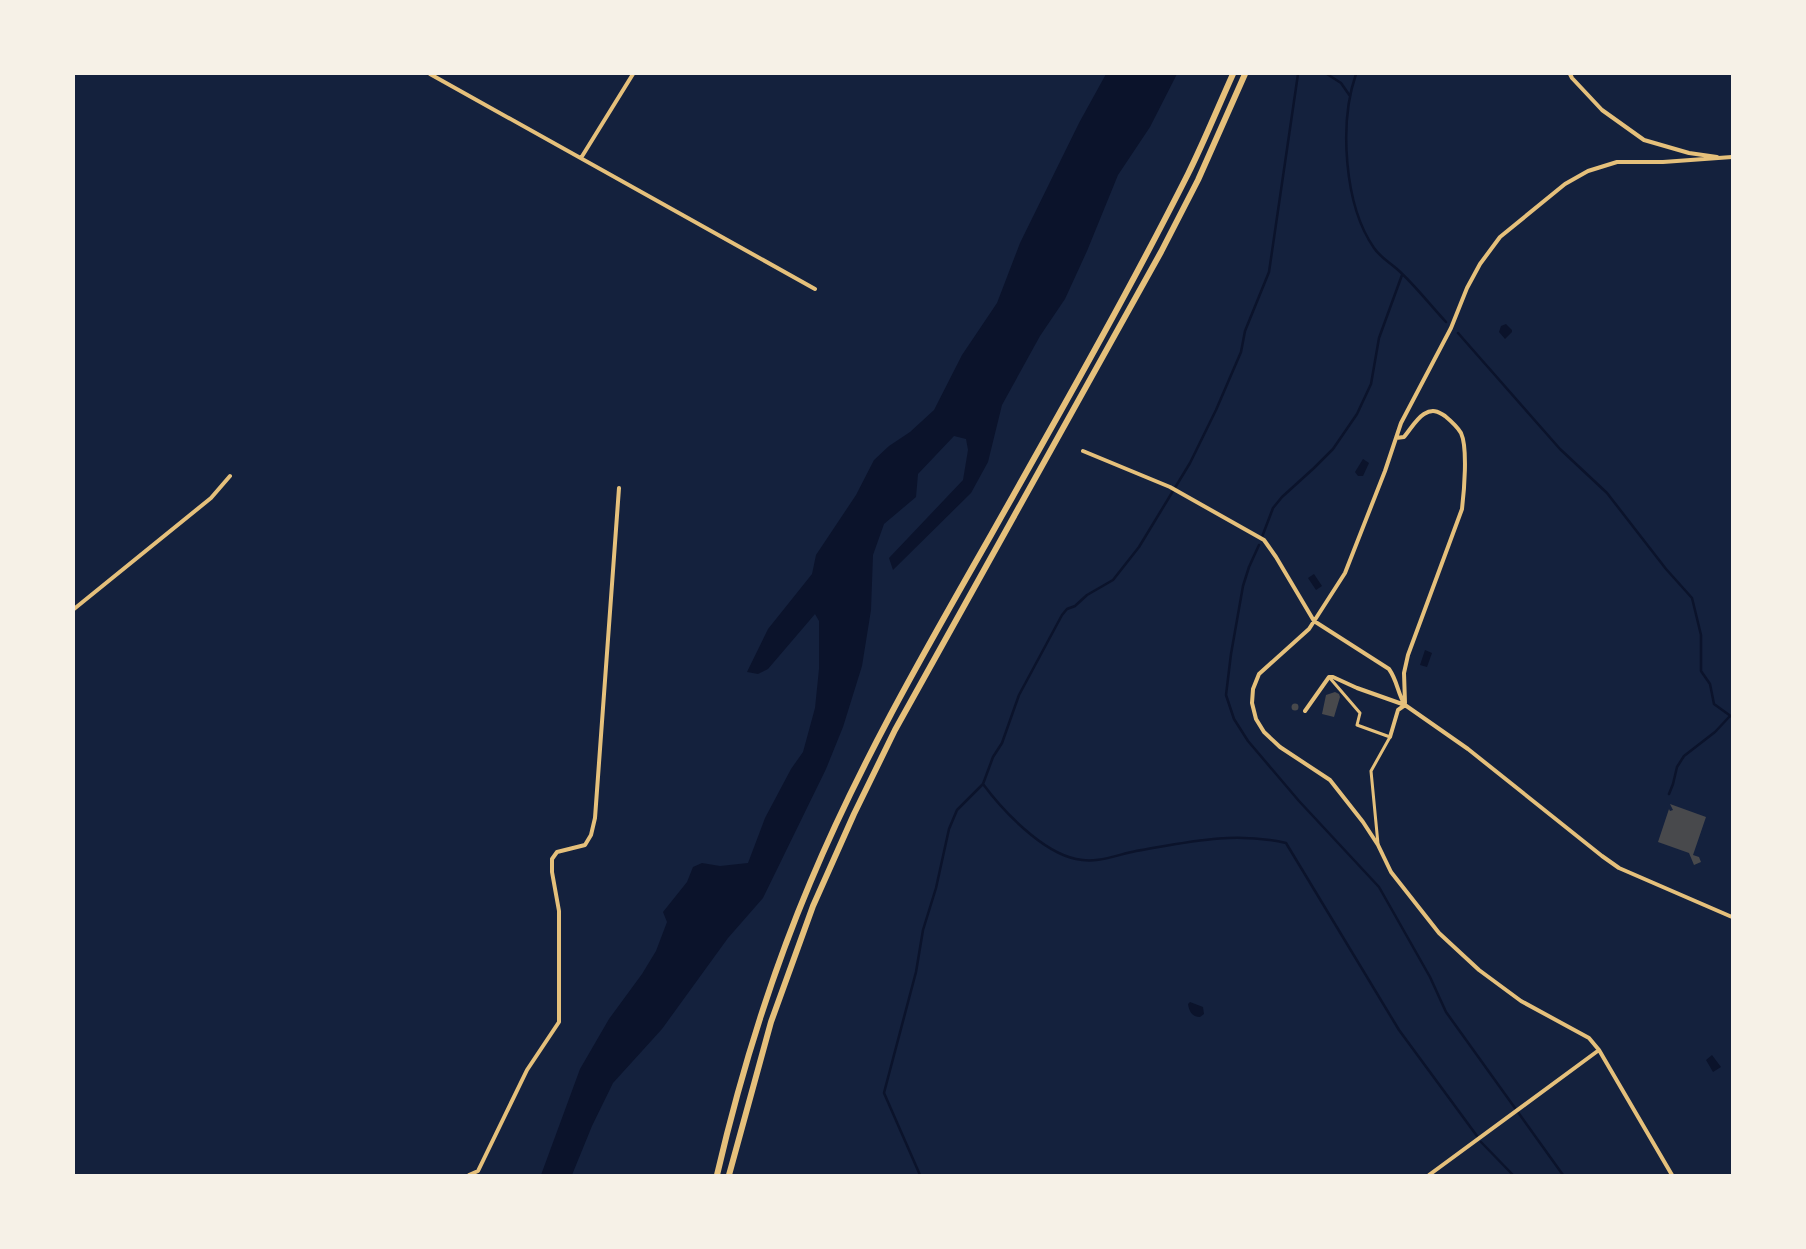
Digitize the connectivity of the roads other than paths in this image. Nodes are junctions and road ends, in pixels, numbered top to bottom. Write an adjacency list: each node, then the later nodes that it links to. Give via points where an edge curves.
1 (430, 74): 7 (street)
2 (633, 74): 7 (street)
3 (1233, 74): 24 (highway, via 1189,172 1087,364 932,639 842,813 809,884 764,1007)
4 (1245, 74): 25 (highway, via 1161,252 900,722 854,814 810,915 771,1022)
5 (1570, 74): 8 (street, via 1602,110 1644,140 1689,153)
6 (1732, 157): 8 (street)
7 (580, 158): 9 (street)
8 (1724, 158): 10 (street, via 1617,162 1588,170 1564,184 1500,237 1467,288 1451,328)
9 (814, 289)
10 (1396, 438): 15 (street, via 1345,573); 17 (street, via 1404,437 1423,414 1432,411 1452,422 1461,434 1464,447 1462,509 1408,655 1404,673)
11 (1083, 451): 15 (street, via 1176,490 1261,539 1276,556)
12 (230, 476): 14 (street, via 211,498)
13 (619, 488): 23 (street, via 595,818 585,844 558,852 552,859 558,911 559,1022 527,1070 478,1171)
14 (74, 609)
15 (1314, 621): 17 (street, via 1389,669); 20 (street, via 1295,644 1259,674 1252,703 1256,718 1264,732 1280,747 1330,780)
16 (1329, 677): 17 (street); 18 (street); 19 (street, via 1360,713 1357,725)
17 (1405, 705): 19 (street, via 1398,710); 21 (street, via 1468,749 1620,868)
18 (1305, 711)
19 (1390, 737): 20 (street, via 1372,771)
20 (1378, 845): 22 (street, via 1391,872 1439,933 1479,970 1514,996 1589,1038)
21 (1732, 917)
22 (1599, 1050): 26 (street); 27 (street)
23 (469, 1175)
24 (716, 1175)
25 (729, 1175)
26 (1429, 1175)
27 (1672, 1175)

